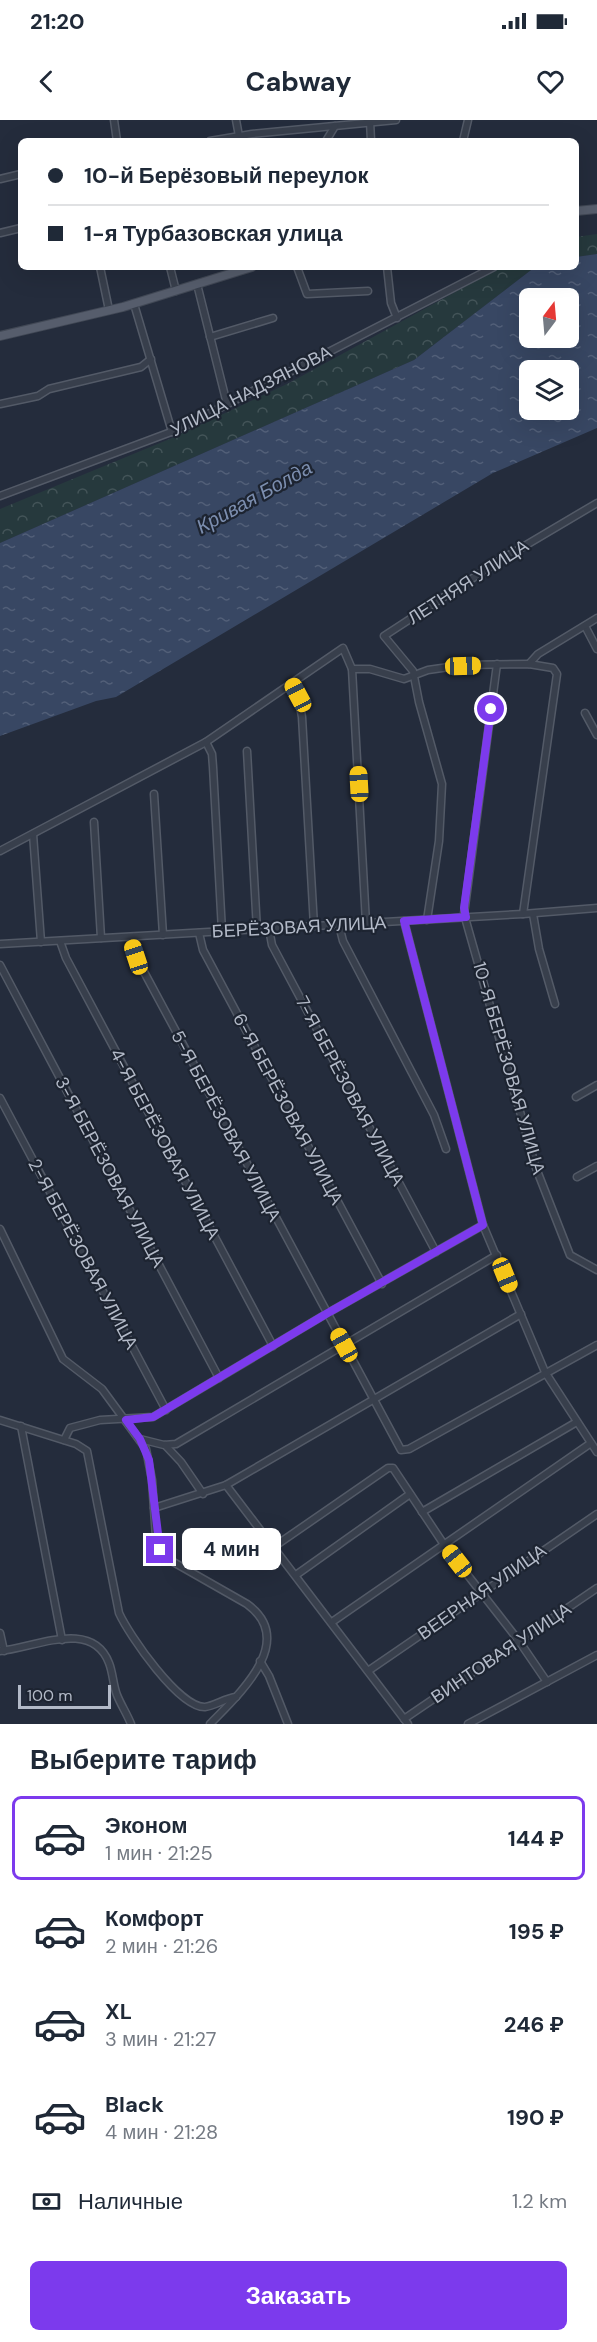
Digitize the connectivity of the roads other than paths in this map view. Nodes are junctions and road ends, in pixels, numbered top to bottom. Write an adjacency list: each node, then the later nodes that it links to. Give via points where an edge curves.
1 (114, 120): 8 (street)
2 (236, 120): 7 (street)
3 (396, 120): 5 (street)
4 (468, 120): 12 (street)
5 (370, 122): 6 (street); 11 (street)
6 (335, 126): 7 (street); 10 (street)
7 (239, 136): 9 (street)
8 (117, 138)
9 (227, 138)
10 (328, 138)
11 (371, 138)
12 (464, 138)
13 (18, 175): 14 (street)
14 (0, 179)
15 (597, 209): 16 (main road)
16 (579, 211)
17 (18, 229): 18 (street)
18 (0, 233)
19 (101, 270): 29 (street)
20 (171, 270): 26 (street)
21 (242, 270): 25 (main road)
22 (298, 270): 27 (street, via 307,294)
23 (387, 270): 31 (street)
24 (488, 270): 31 (street, УЛИЦА НАДЗЯНОВА)
25 (197, 284): 26 (main road); 33 (street)
26 (176, 291): 28 (main road)
27 (368, 291)
28 (134, 304): 29 (main road); 34 (street)
29 (109, 310): 32 (main road)
30 (273, 318): 33 (street)
31 (397, 318): 36 (street, УЛИЦА НАДЗЯНОВА)
32 (0, 336)
33 (210, 337): 36 (street)
34 (151, 359): 35 (street, via 141,367); 37 (street)
35 (0, 404)
36 (227, 404): 37 (street, УЛИЦА НАДЗЯНОВА)
37 (172, 432): 38 (street, УЛИЦА НАДЗЯНОВА)
38 (0, 496)
39 (597, 502): 46 (street, ЛЕТНЯЯ УЛИЦА, via 384,636 409,665)
40 (597, 618): 41 (street)
41 (585, 626): 42 (street); 44 (street, via 538,654)
42 (597, 649)
43 (498, 664): 44 (street); 46 (street, via 440,668); 59 (street, 10-Я БЕРЁЗОВАЯ УЛИЦА, via 464,908)
44 (529, 664): 57 (street, via 553,668 557,674)
45 (352, 669): 46 (street, via 370,669 404,679); 47 (street, via 343,648); 62 (street)
46 (414, 677): 60 (street, via 442,784 439,842)
47 (291, 683): 50 (street); 64 (street, via 302,717)
48 (585, 713): 49 (street)
49 (597, 735)
50 (206, 742): 54 (street); 67 (street, via 213,767)
51 (247, 751): 66 (street)
52 (154, 794): 69 (street)
53 (94, 822): 71 (street)
54 (33, 834): 55 (street); 73 (street)
55 (0, 851)
56 (597, 908): 58 (street, БЕРЁЗОВАЯ УЛИЦА)
57 (523, 914): 58 (street, БЕРЁЗОВАЯ УЛИЦА); 59 (street, БЕРЁЗОВАЯ УЛИЦА)
58 (533, 914): 76 (street)
59 (466, 917): 60 (street, БЕРЁЗОВАЯ УЛИЦА); 87 (street, 10-Я БЕРЁЗОВАЯ УЛИЦА, via 536,1168 570,1255)
60 (427, 920): 61 (street, БЕРЁЗОВАЯ УЛИЦА)
61 (404, 921): 62 (street, БЕРЁЗОВАЯ УЛИЦА); 83 (street)
62 (366, 923): 63 (street, БЕРЁЗОВАЯ УЛИЦА)
63 (339, 925): 64 (street, БЕРЁЗОВАЯ УЛИЦА); 80 (street, via 343,941 434,1115)
64 (314, 927): 65 (street, БЕРЁЗОВАЯ УЛИЦА)
65 (269, 929): 66 (street, БЕРЁЗОВАЯ УЛИЦА); 85 (street, 7-Я БЕРЁЗОВАЯ УЛИЦА, via 272,945)
66 (257, 930): 67 (street, БЕРЁЗОВАЯ УЛИЦА)
67 (222, 931): 68 (street, БЕРЁЗОВАЯ УЛИЦА)
68 (199, 933): 69 (street, БЕРЁЗОВАЯ УЛИЦА); 88 (street, 6-Я БЕРЁЗОВАЯ УЛИЦА, via 203,950)
69 (163, 935): 70 (street, БЕРЁЗОВАЯ УЛИЦА)
70 (132, 937): 71 (street, БЕРЁЗОВАЯ УЛИЦА); 89 (street, 5-Я БЕРЁЗОВАЯ УЛИЦА, via 136,957)
71 (101, 938): 72 (street, БЕРЁЗОВАЯ УЛИЦА)
72 (60, 941): 73 (street, БЕРЁЗОВАЯ УЛИЦА); 93 (street, 4-Я БЕРЁЗОВАЯ УЛИЦА)
73 (41, 942): 74 (street, БЕРЁЗОВАЯ УЛИЦА)
74 (0, 944)
75 (0, 965): 95 (street, 3-Я БЕРЁЗОВАЯ УЛИЦА)
76 (555, 1004)
77 (597, 1085): 78 (street)
78 (576, 1097)
79 (0, 1098): 97 (street, 2-Я БЕРЁЗОВАЯ УЛИЦА)
80 (446, 1149)
81 (597, 1166): 82 (street)
82 (577, 1177)
83 (483, 1225): 85 (street); 86 (street)
84 (0, 1229): 99 (street, via 63,1359 102,1389)
85 (436, 1252): 88 (street)
86 (497, 1255): 90 (street); 91 (street)
87 (597, 1270)
88 (382, 1284): 89 (street)
89 (326, 1314): 91 (street, 5-Я БЕРЁЗОВАЯ УЛИЦА); 93 (street)
90 (521, 1314): 94 (street); 96 (street)
91 (344, 1345): 96 (street, 5-Я БЕРЁЗОВАЯ УЛИЦА); 105 (street, via 176,1444)
92 (597, 1345): 94 (street)
93 (273, 1346): 95 (street)
94 (545, 1372): 96 (street, 5-Я БЕРЁЗОВАЯ УЛИЦА, via 409,1449 401,1450); 100 (street)
95 (219, 1378): 97 (street)
96 (372, 1399): 107 (street)
97 (166, 1410): 99 (street, via 145,1420)
98 (0, 1420): 101 (street)
99 (126, 1420): 102 (street); 103 (street, via 100,1420 70,1428)
100 (575, 1423): 104 (street); 111 (street)
101 (21, 1426): 103 (street); 120 (street)
102 (140, 1439): 105 (street); 110 (street, via 149,1460)
103 (64, 1440): 127 (street, via 87,1451 119,1613 133,1638 185,1700 206,1707)
104 (591, 1443): 106 (street); 114 (street)
105 (164, 1445): 108 (street)
106 (597, 1452)
107 (226, 1485): 108 (street); 113 (street)
108 (203, 1494): 110 (street)
109 (410, 1494): 111 (street); 113 (street, via 396,1470 388,1468); 115 (street)
110 (154, 1508): 124 (street, via 160,1550 168,1559 258,1611 268,1637)
111 (422, 1512): 114 (street)
112 (597, 1514): 117 (street, ВЕЕРНАЯ УЛИЦА)
113 (275, 1546): 115 (street)
114 (445, 1546): 117 (street); 118 (street)
115 (296, 1575): 118 (street)
116 (597, 1588): 121 (street, ВИНТОВАЯ УЛИЦА)
117 (481, 1593): 121 (street); 125 (street, ВЕЕРНАЯ УЛИЦА)
118 (332, 1622): 125 (street)
119 (0, 1633): 122 (street)
120 (62, 1640): 122 (street); 129 (street, via 87,1640 104,1653 117,1696)
121 (519, 1641): 126 (street); 128 (street, ВИНТОВАЯ УЛИЦА)
122 (2, 1651)
123 (597, 1655): 126 (street)
124 (261, 1662): 127 (street); 131 (street)
125 (368, 1671): 128 (street)
126 (547, 1682): 132 (street)
127 (236, 1697): 130 (street)
128 (406, 1721)
129 (131, 1724)
130 (210, 1724)
131 (288, 1724)
132 (468, 1724)

